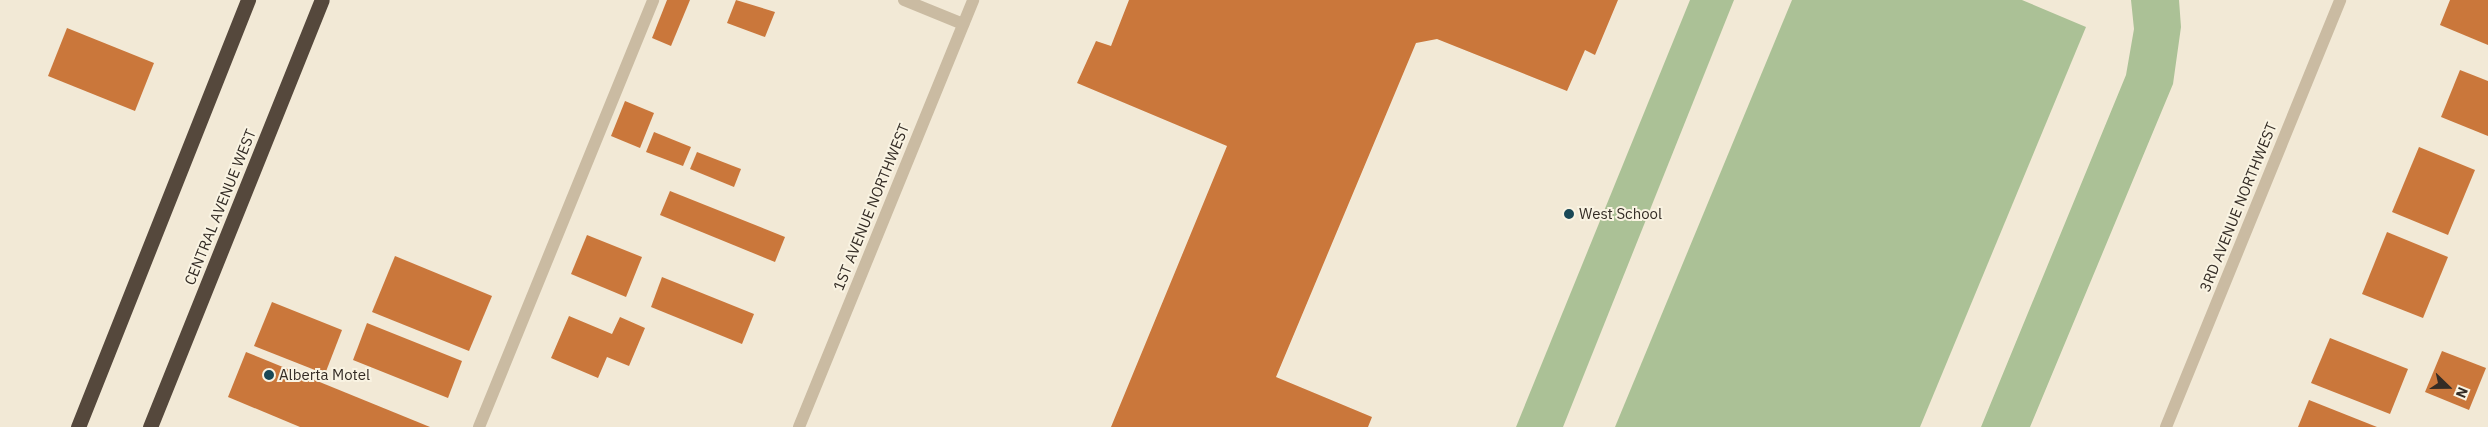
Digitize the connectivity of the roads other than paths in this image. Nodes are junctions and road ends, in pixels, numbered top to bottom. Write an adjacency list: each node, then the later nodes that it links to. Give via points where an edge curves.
1 (248, 0): 8 (highway)
2 (322, 0): 9 (highway, CENTRAL AVENUE WEST)
3 (653, 0): 10 (street)
4 (904, 0): 7 (street)
5 (973, 0): 7 (street, 1ST AVENUE NORTHWEST)
6 (2340, 0): 12 (street, 3RD AVENUE NORTHWEST)
7 (964, 24): 11 (street, 1ST AVENUE NORTHWEST)
8 (78, 427)
9 (150, 427)
10 (479, 427)
11 (799, 427)
12 (2166, 427)

